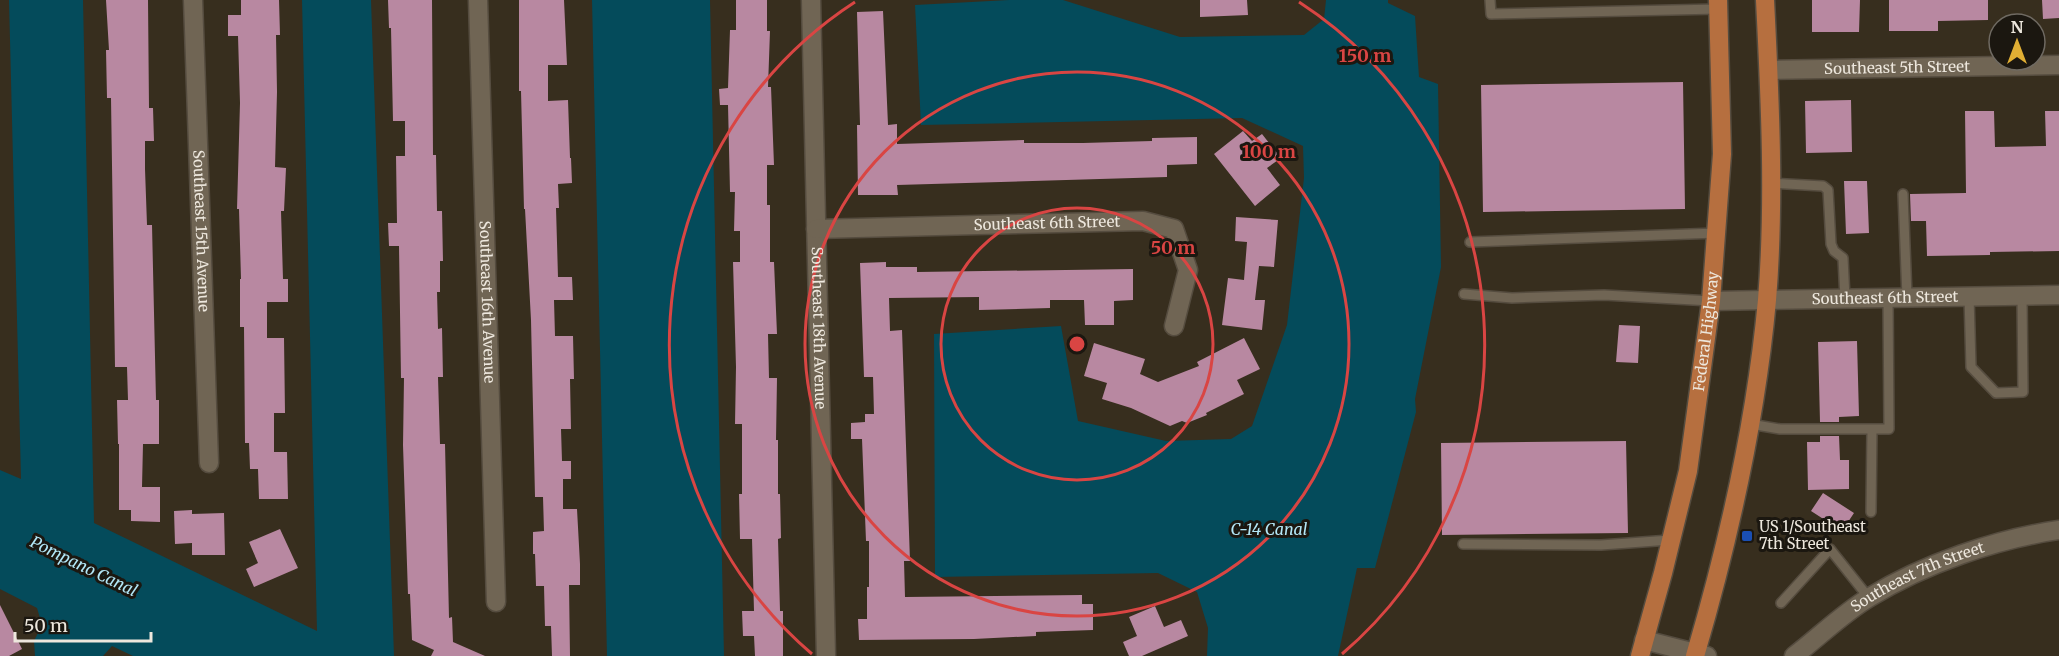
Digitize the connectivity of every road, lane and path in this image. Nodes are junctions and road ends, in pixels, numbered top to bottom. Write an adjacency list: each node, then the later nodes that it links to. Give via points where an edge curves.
1 (194, 0): 28 (street, Southeast 15th Avenue)
2 (478, 0): 34 (street, Southeast 16th Avenue)
3 (811, 0): 13 (street, Southeast 18th Avenue)
4 (1490, 0): 8 (lane, via 1491,15)
5 (1665, 0): 8 (lane)
6 (1765, 0): 10 (main road)
7 (1718, 5): 8 (lane); 14 (main road, Federal Highway, via 1722,154)
8 (1666, 11)
9 (2059, 65): 10 (street, Southeast 5th Street)
10 (1769, 70): 11 (main road)
11 (1770, 183): 22 (lane, via 1823,186 1828,190 1831,244 1843,258); 23 (main road)
12 (1903, 194): 21 (lane)
13 (816, 229): 25 (street, Southeast 6th Street, via 1143,221 1174,229 1188,270); 38 (street, Southeast 18th Avenue)
14 (1717, 233): 15 (lane); 24 (main road, Federal Highway)
15 (1470, 242)
16 (1464, 294): 24 (lane)
17 (2059, 295): 19 (street, Southeast 6th Street)
18 (1970, 296): 19 (street, Southeast 6th Street); 19 (lane, via 1971,367 1996,393 2023,392); 21 (street, Southeast 6th Street)
19 (2022, 296)
20 (1888, 297): 21 (street, Southeast 6th Street); 22 (street, Southeast 6th Street); 27 (lane, via 1889,429)
21 (1907, 297)
22 (1845, 298): 23 (street, Southeast 6th Street)
23 (1767, 299): 24 (street, Southeast 6th Street); 26 (main road)
24 (1711, 301): 31 (main road, Federal Highway, via 1688,471)
25 (1174, 326)
26 (1750, 424): 27 (lane, via 1780,429); 37 (main road)
27 (1872, 429): 29 (lane)
28 (209, 463)
29 (1871, 512)
30 (2059, 530): 33 (street, Southeast 7th Street, via 1974,551 1916,573)
31 (1671, 540): 32 (lane, via 1601,545); 36 (main road, Federal Highway)
32 (1463, 544)
33 (1869, 598): 35 (lane, via 1830,549); 39 (street, Southeast 7th Street)
34 (496, 602)
35 (1781, 603)
36 (1642, 648): 37 (street)
37 (1699, 655)
38 (826, 656)
39 (1794, 656)

